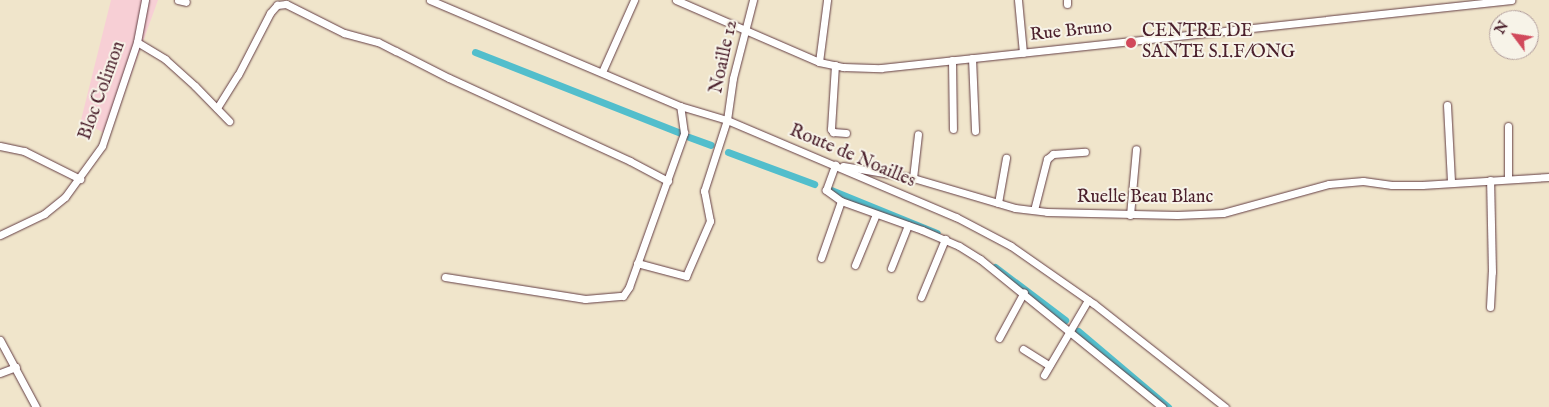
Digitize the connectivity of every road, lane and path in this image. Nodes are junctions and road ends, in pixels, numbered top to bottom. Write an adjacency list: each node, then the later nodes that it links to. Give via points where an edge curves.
1 (145, 0): 12 (street, Bloc Colimon)
2 (178, 0): 10 (street)
3 (430, 0): 18 (street, Route de Noailles)
4 (634, 0): 18 (street)
5 (753, 0): 11 (street, Noaille 12)
6 (827, 0): 16 (street)
7 (1018, 0): 13 (street)
8 (1511, 0): 13 (street, Rue Bruno)
9 (681, 1): 11 (street, Rue Bruno)
10 (186, 2)
11 (745, 29): 16 (street, Rue Bruno); 22 (street, Noaille 12)
12 (137, 42): 21 (street, via 165,59); 36 (street, Bloc Colimon, via 102,146)
13 (1023, 53): 14 (street, Rue Bruno)
14 (972, 58): 15 (street, Rue Bruno); 26 (street)
15 (952, 60): 17 (street, Rue Bruno, via 882,68); 25 (street)
16 (819, 62): 17 (street, Rue Bruno)
17 (835, 65): 27 (street, via 831,129)
18 (602, 72): 20 (street, Route de Noailles)
19 (1447, 105): 40 (street)
20 (680, 106): 22 (street, Route de Noailles); 39 (street, via 684,134)
21 (217, 108): 23 (street); 39 (street, via 270,13 280,3 344,33 378,42)
22 (727, 120): 33 (street, Route de Noailles); 50 (street, Noaille 12, via 704,191 710,221 686,276)
23 (230, 121)
24 (1508, 126): 37 (street)
25 (953, 129)
26 (975, 131)
27 (846, 133)
28 (918, 134): 35 (street)
29 (0, 146): 36 (street, via 24,151)
30 (1136, 149): 45 (street)
31 (1085, 152): 43 (street, via 1053,154 1047,159)
32 (1006, 158): 42 (street)
33 (834, 165): 35 (street, Ruelle Beau Blanc); 41 (street, via 826,190); 56 (street, Route de Noailles, via 956,217 1011,246)
34 (1549, 177): 37 (street, Ruelle Beau Blanc)
35 (913, 178): 42 (street, Ruelle Beau Blanc)
36 (80, 179): 47 (street, Bloc Colimon, via 44,214)
37 (1508, 179): 38 (street, Ruelle Beau Blanc)
38 (1490, 180): 40 (street, Ruelle Beau Blanc); 57 (street)
39 (668, 182): 50 (street)
40 (1451, 182): 45 (street, Ruelle Beau Blanc, via 1422,185 1363,181 1329,184 1224,213)
41 (840, 201): 44 (street); 49 (street)
42 (998, 202): 43 (street, Ruelle Beau Blanc)
43 (1034, 210): 45 (street, Ruelle Beau Blanc)
44 (876, 214): 46 (street); 51 (street)
45 (1130, 214)
46 (908, 225): 48 (street); 52 (street)
47 (0, 235)
48 (944, 240): 54 (street, via 980,259); 55 (street)
49 (821, 258)
50 (637, 263): 53 (street, via 623,296 611,298 568,297)
51 (855, 265)
52 (891, 268)
53 (445, 277)
54 (1024, 292): 58 (street); 59 (street)
55 (921, 298)
56 (1088, 300): 58 (street); 68 (street, Route de Noailles)
57 (1490, 308)
58 (1069, 331): 62 (street); 67 (street)
59 (999, 338)
60 (0, 340): 63 (street)
61 (1023, 349): 62 (street)
62 (1049, 365): 65 (street)
63 (16, 367): 64 (street); 66 (street)
64 (0, 373)
65 (1044, 375)
66 (36, 407)
67 (1162, 407)
68 (1225, 407)

